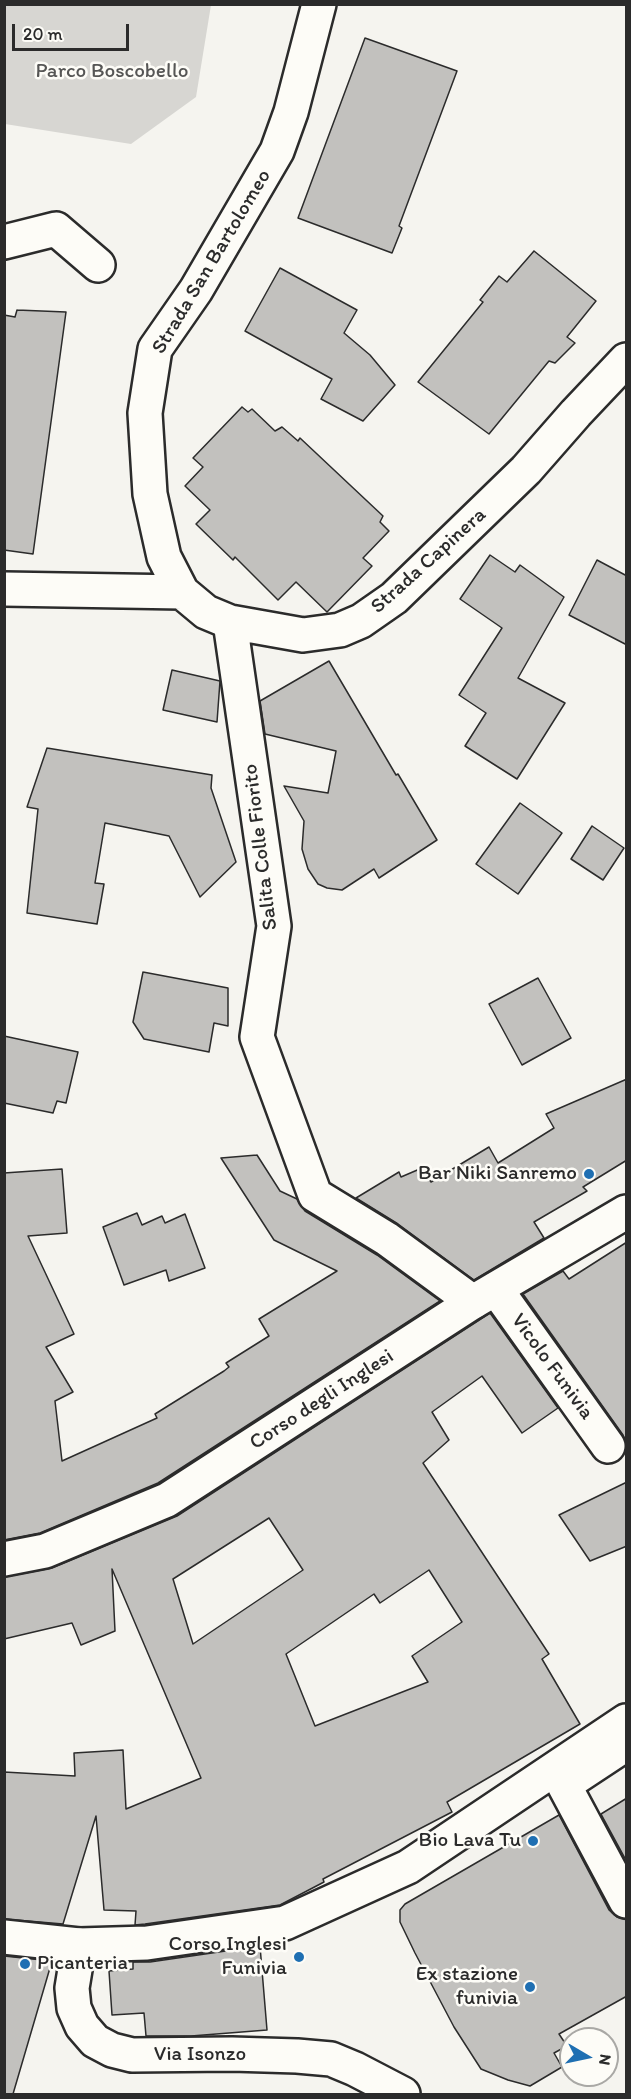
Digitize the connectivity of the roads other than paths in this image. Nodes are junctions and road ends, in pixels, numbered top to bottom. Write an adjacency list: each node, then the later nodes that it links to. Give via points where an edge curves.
1 (319, 4): 6 (street, Strada San Bartolomeo, via 277,151 196,290 155,349 145,413 150,494 164,557)
2 (4, 242): 3 (street, via 56,229)
3 (98, 265)
4 (627, 360): 7 (street, Strada Capinera, via 525,470 394,598 361,621 340,630 303,635)
5 (4, 589): 6 (street)
6 (182, 592): 7 (street, Strada Capinera, via 206,612)
7 (230, 622): 9 (street, Salita Colle Fiorito, via 274,926 256,1037 315,1195)
8 (627, 1212): 9 (street, Corso degli Inglesi)
9 (484, 1295): 10 (street, Vicolo Funivia); 11 (street, Corso degli Inglesi, via 167,1500 45,1551)
10 (608, 1446)
11 (4, 1559)
12 (627, 1721): 16 (street, via 408,1867 285,1923 147,1942)
13 (627, 1744): 14 (street, via 564,1785)
14 (626, 1901)
15 (4, 1937): 16 (street)
16 (79, 1945): 17 (street, Via Isonzo, via 72,1988 74,2008 81,2026 95,2041 112,2050 132,2055 232,2054 330,2059)
17 (403, 2094)

